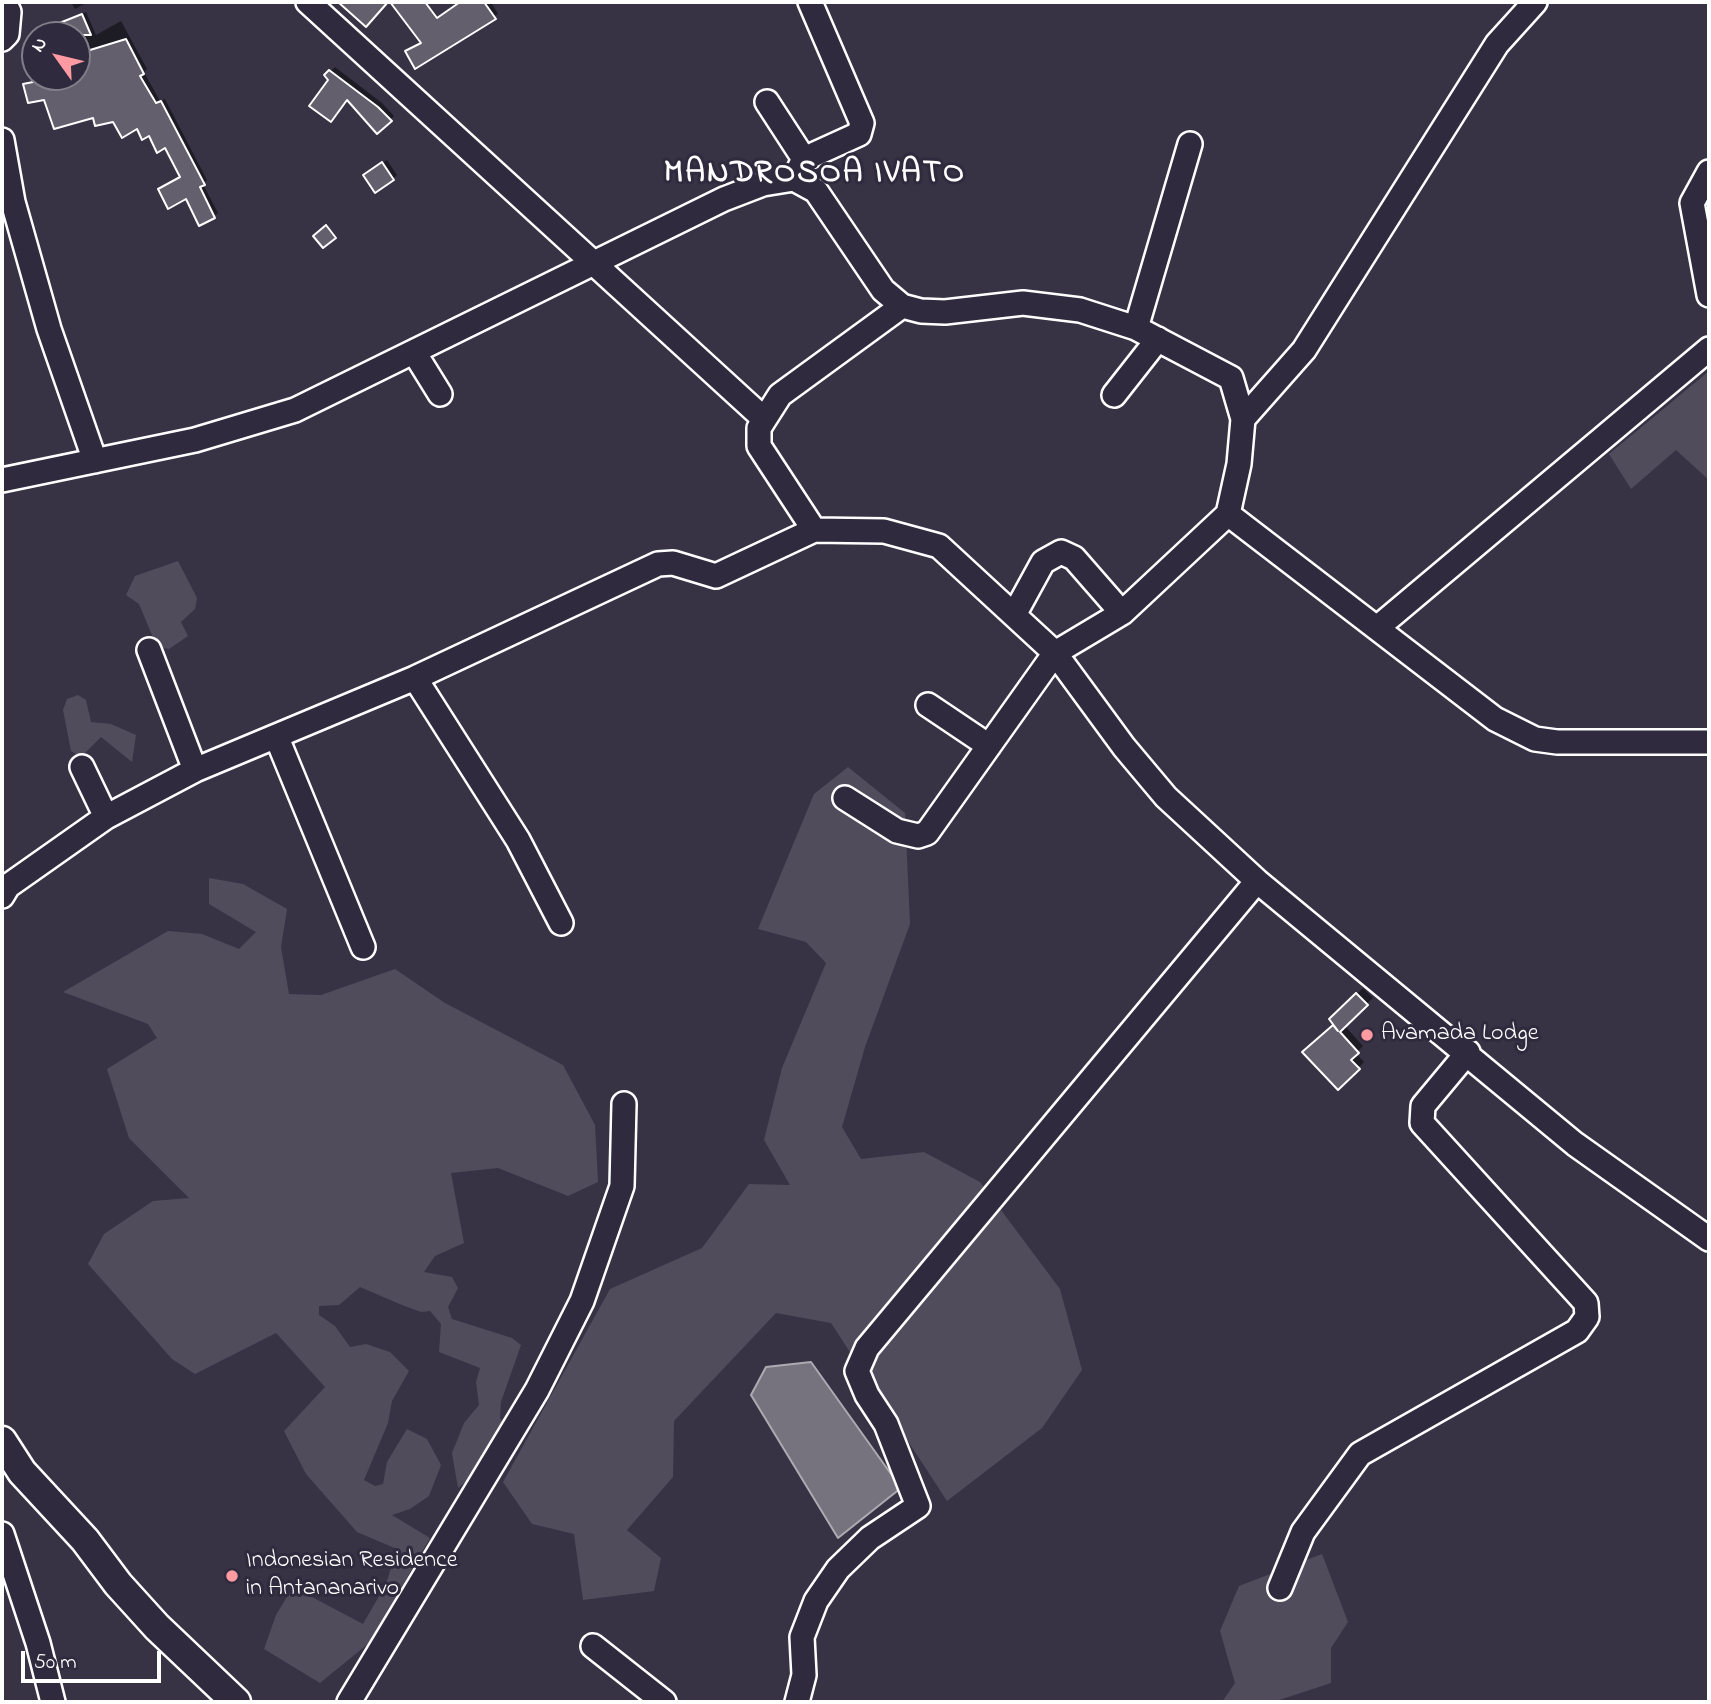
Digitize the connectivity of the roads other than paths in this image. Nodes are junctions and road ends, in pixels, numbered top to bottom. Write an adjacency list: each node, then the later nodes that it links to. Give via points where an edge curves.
1 (4, 2): 5 (street, via 9,12 7,34)
2 (308, 2): 11 (street)
3 (810, 2): 9 (street, via 862,123 859,134)
4 (1535, 2): 21 (street, via 1497,44 1304,350)
5 (2, 39)
6 (767, 102): 9 (street)
7 (2, 140): 22 (street, via 13,202 49,329)
8 (1190, 144): 14 (street)
9 (799, 169): 11 (street, via 724,199); 13 (street, via 883,290)
10 (1709, 172): 12 (street, via 1692,204)
11 (597, 264): 17 (street); 20 (street)
12 (1709, 295)
13 (902, 306): 14 (street, via 945,312 1023,303 1080,310); 20 (street, via 780,395)
14 (1136, 328): 15 (street)
15 (1158, 339): 19 (street); 21 (street, via 1231,378)
16 (1709, 349): 28 (street)
17 (414, 352): 18 (street); 22 (street, via 295,410 195,440)
18 (440, 394)
19 (1114, 396)
20 (764, 418): 25 (street, via 759,446)
21 (1243, 419): 24 (street)
22 (95, 461): 23 (street)
23 (2, 480)
24 (1228, 514): 26 (street); 28 (street)
25 (814, 530): 27 (street, via 884,531 939,545); 31 (street, via 716,576 673,562 658,564)
26 (1122, 613): 27 (street, via 1074,558 1061,551 1044,562); 30 (street)
27 (1014, 615): 30 (street)
28 (1377, 628): 34 (street, via 1495,719 1535,738 1636,744)
29 (149, 650): 37 (street)
30 (1055, 653): 35 (street); 40 (street, via 1166,797)
31 (415, 678): 33 (street); 42 (street, via 517,840)
32 (928, 705): 35 (street)
33 (277, 738): 37 (street); 43 (street)
34 (1709, 742)
35 (989, 746): 38 (street, via 927,833 918,836 897,831)
36 (82, 767): 39 (street)
37 (195, 771): 39 (street)
38 (845, 798)
39 (106, 817): 41 (street)
40 (1256, 881): 44 (street); 55 (street, via 867,1348 857,1371 886,1424 918,1506 870,1538 838,1569 816,1601 802,1637 804,1675)
41 (4, 884)
42 (561, 923)
43 (363, 947)
44 (1468, 1052): 46 (street, via 1575,1144); 49 (street, via 1423,1106 1422,1123 1586,1303 1587,1317 1577,1331 1360,1454 1303,1532)
45 (624, 1104): 53 (street, via 622,1186 582,1301 537,1390)
46 (1709, 1239)
47 (2, 1441): 52 (main road, via 22,1472 85,1540 118,1584)
48 (2, 1534): 51 (street)
49 (1280, 1588)
50 (593, 1646): 54 (street)
51 (52, 1702)
52 (236, 1702)
53 (349, 1702)
54 (664, 1702)
55 (797, 1702)

